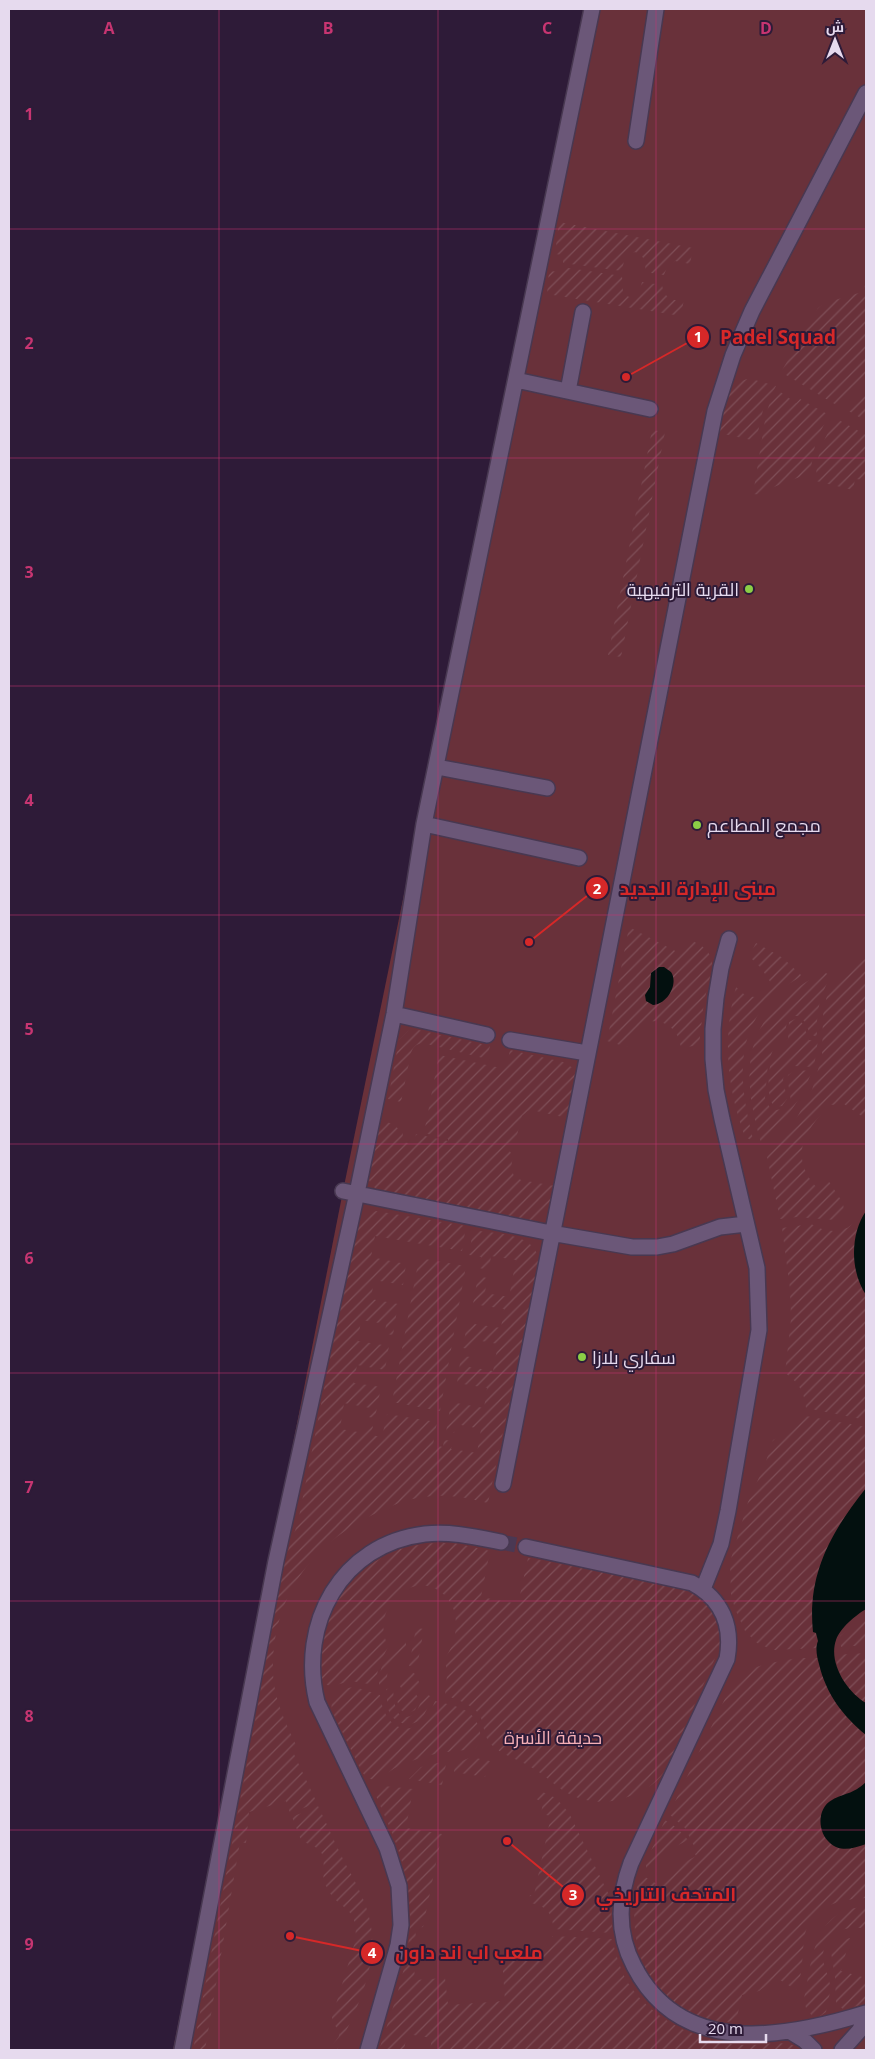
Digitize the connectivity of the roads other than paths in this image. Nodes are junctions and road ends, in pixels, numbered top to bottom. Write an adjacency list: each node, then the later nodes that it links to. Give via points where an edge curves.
1 (592, 9): 6 (street)
2 (656, 9): 4 (street)
3 (866, 93): 17 (street, via 752,310 723,383 706,449)
4 (636, 141)
5 (584, 312): 7 (street)
6 (516, 380): 7 (street); 9 (street)
7 (568, 391): 8 (street)
8 (650, 409)
9 (437, 767): 10 (street); 11 (street)
10 (547, 788)
11 (424, 824): 12 (street); 14 (street)
12 (579, 858)
13 (730, 939): 19 (street, via 716,998 713,1059 716,1090)
14 (394, 1014): 15 (street); 18 (street)
15 (486, 1035)
16 (510, 1040): 17 (street)
17 (587, 1053): 20 (street)
18 (350, 1192): 20 (street); 28 (street)
19 (746, 1224): 20 (street, via 720,1227 673,1244 644,1248); 24 (street, via 759,1289 757,1351 721,1544)
20 (551, 1233): 21 (street)
21 (503, 1484)
22 (501, 1542): 29 (street, via 443,1533 424,1534 388,1545 371,1554 343,1579 322,1610 316,1628 311,1665 317,1702 387,1848 399,1886 401,1925 398,1945)
23 (526, 1547): 24 (street, via 680,1579)
24 (703, 1589): 27 (street, via 713,1598 726,1620 729,1633 727,1659 630,1863 620,1903 623,1938 630,1959 652,1994 685,2020 724,2032)
25 (866, 2013): 27 (street)
26 (866, 2018): 31 (street)
27 (791, 2032): 30 (street)
28 (182, 2050)
29 (368, 2050)
30 (814, 2050)
31 (842, 2050)

